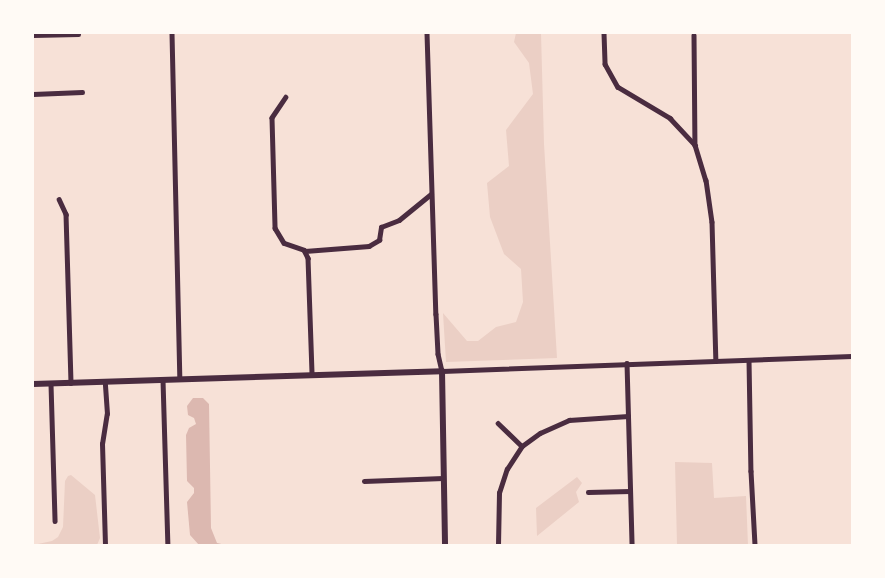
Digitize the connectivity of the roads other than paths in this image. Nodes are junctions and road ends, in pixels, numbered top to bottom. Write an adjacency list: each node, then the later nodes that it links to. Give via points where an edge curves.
1 (172, 33): 20 (street)
2 (427, 33): 11 (street)
3 (604, 33): 10 (street, via 605,64 618,87 670,118)
4 (78, 34): 5 (street)
5 (33, 35)
6 (694, 35): 10 (street)
7 (82, 92): 8 (street)
8 (33, 94)
9 (286, 97): 13 (street, via 272,118 275,228 288,246)
10 (695, 145): 16 (street, via 712,222)
11 (431, 194): 13 (street, via 399,220 381,227 379,240 369,246); 18 (street)
12 (58, 199): 23 (street, via 66,214)
13 (305, 251): 19 (street)
14 (852, 356): 15 (street)
15 (749, 360): 16 (street); 39 (street)
16 (716, 361): 17 (street)
17 (627, 363): 18 (street); 26 (street)
18 (442, 371): 19 (main road); 29 (main road)
19 (312, 375): 20 (main road)
20 (180, 379): 21 (main road)
21 (163, 380): 22 (main road); 35 (street)
22 (105, 382): 23 (main road); 34 (street)
23 (71, 383): 25 (main road)
24 (33, 384): 25 (main road)
25 (51, 384): 33 (street)
26 (628, 416): 28 (street, via 569,420); 31 (street)
27 (498, 423): 28 (street)
28 (522, 446): 37 (street, via 507,469 499,493)
29 (443, 478): 30 (street); 36 (main road)
30 (364, 481)
31 (630, 491): 32 (street); 38 (street)
32 (588, 492)
33 (55, 521)
34 (105, 545)
35 (168, 545)
36 (445, 545)
37 (498, 545)
38 (632, 545)
39 (755, 545)

